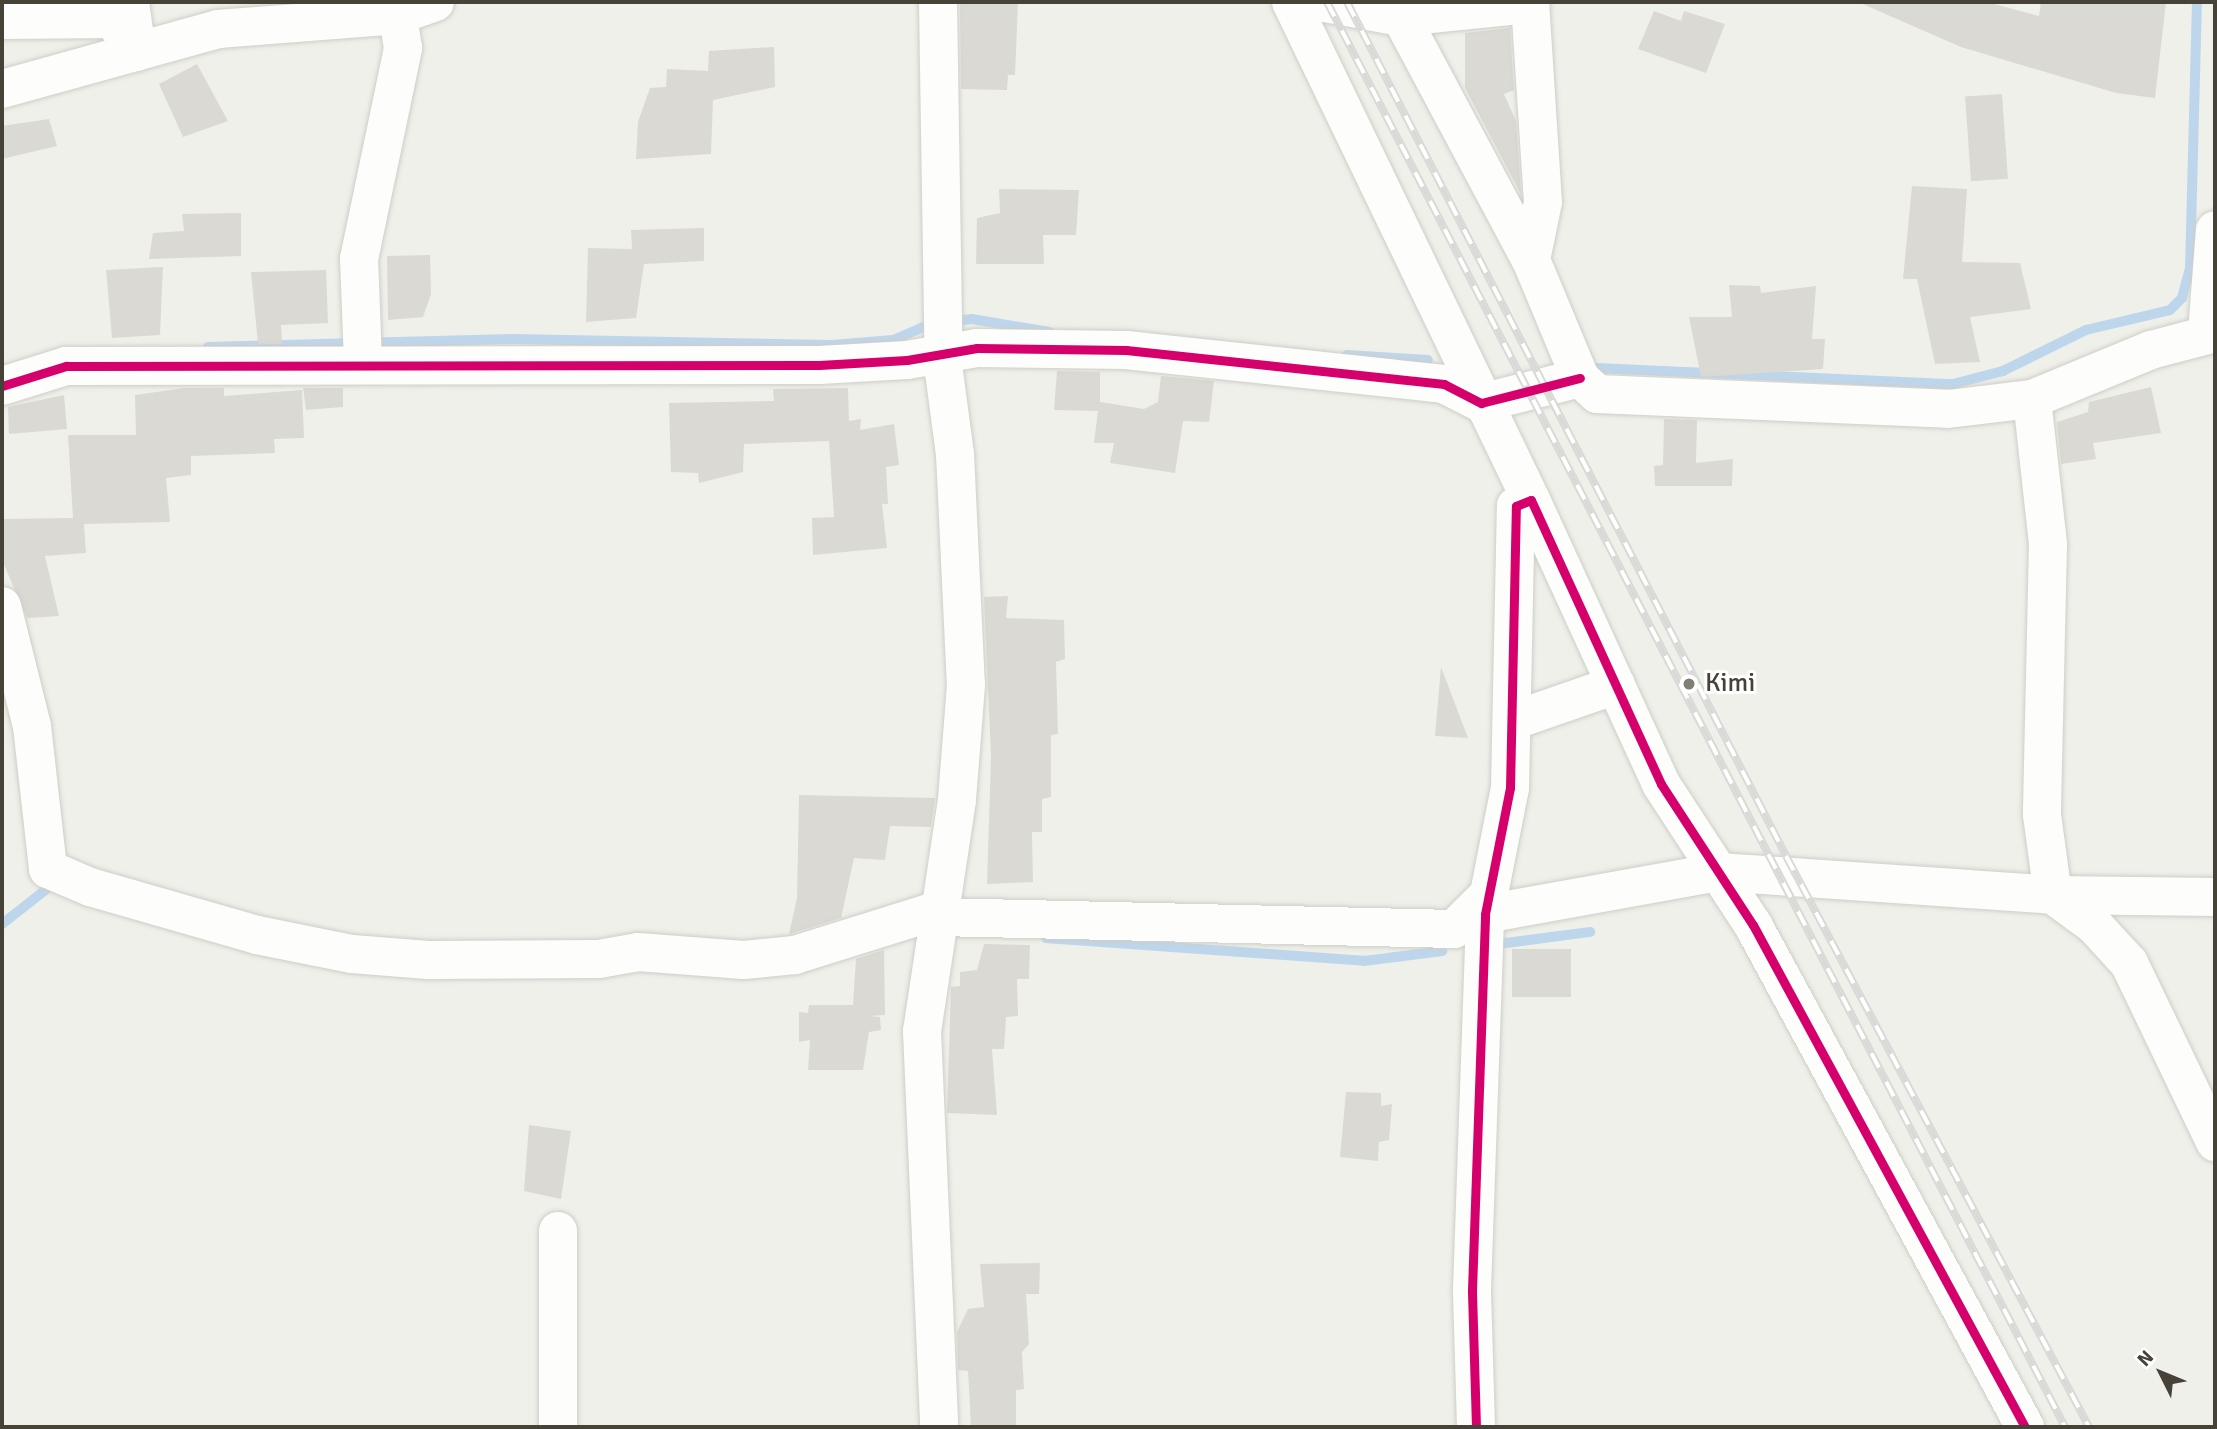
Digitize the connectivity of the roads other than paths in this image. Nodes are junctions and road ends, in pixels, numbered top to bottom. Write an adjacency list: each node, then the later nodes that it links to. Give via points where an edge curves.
1 (130, 2): 10 (street)
2 (435, 2): 8 (street)
3 (939, 2): 14 (street)
4 (1291, 2): 20 (street)
5 (1320, 2): 7 (street)
6 (1530, 3): 7 (street); 13 (street, via 1543,202)
7 (1397, 9): 13 (street)
8 (398, 15): 10 (street, via 218,29); 16 (street, via 403,48 359,258)
9 (2, 20): 10 (street, via 112,19)
10 (136, 52): 11 (street)
11 (2, 89)
12 (2215, 230): 15 (street)
13 (1531, 260): 17 (street)
14 (947, 333): 16 (street, via 819,365); 20 (street, via 977,348 1126,349 1444,384); 29 (street, via 966,685 957,800)
15 (2211, 333): 19 (street)
16 (362, 346): 18 (street, via 66,366)
17 (1580, 377): 19 (street, via 1597,394 1702,402 1948,410); 20 (street)
18 (2, 386)
19 (2032, 399): 26 (street, via 2048,544 2042,815)
20 (1481, 403): 21 (street)
21 (1531, 500): 23 (street); 24 (street, via 1516,506)
22 (2, 606): 29 (street, via 32,726 48,869 90,887 257,935 352,954 428,960 598,959 638,952 744,960 795,955)
23 (1616, 685): 24 (street); 25 (street, via 1661,784)
24 (1512, 721): 28 (street, via 1510,788)
25 (1719, 872): 26 (street); 28 (street); 35 (street, via 1753,925)
26 (2053, 895): 27 (street); 30 (street, via 2094,925 2129,963)
27 (2215, 897)
28 (1487, 904): 29 (street, via 1454,929); 32 (street)
29 (938, 914): 34 (street, via 920,1071)
30 (2215, 1142)
31 (558, 1231): 33 (street)
32 (1467, 1423)
33 (558, 1427)
34 (939, 1427)
35 (2025, 1427)

